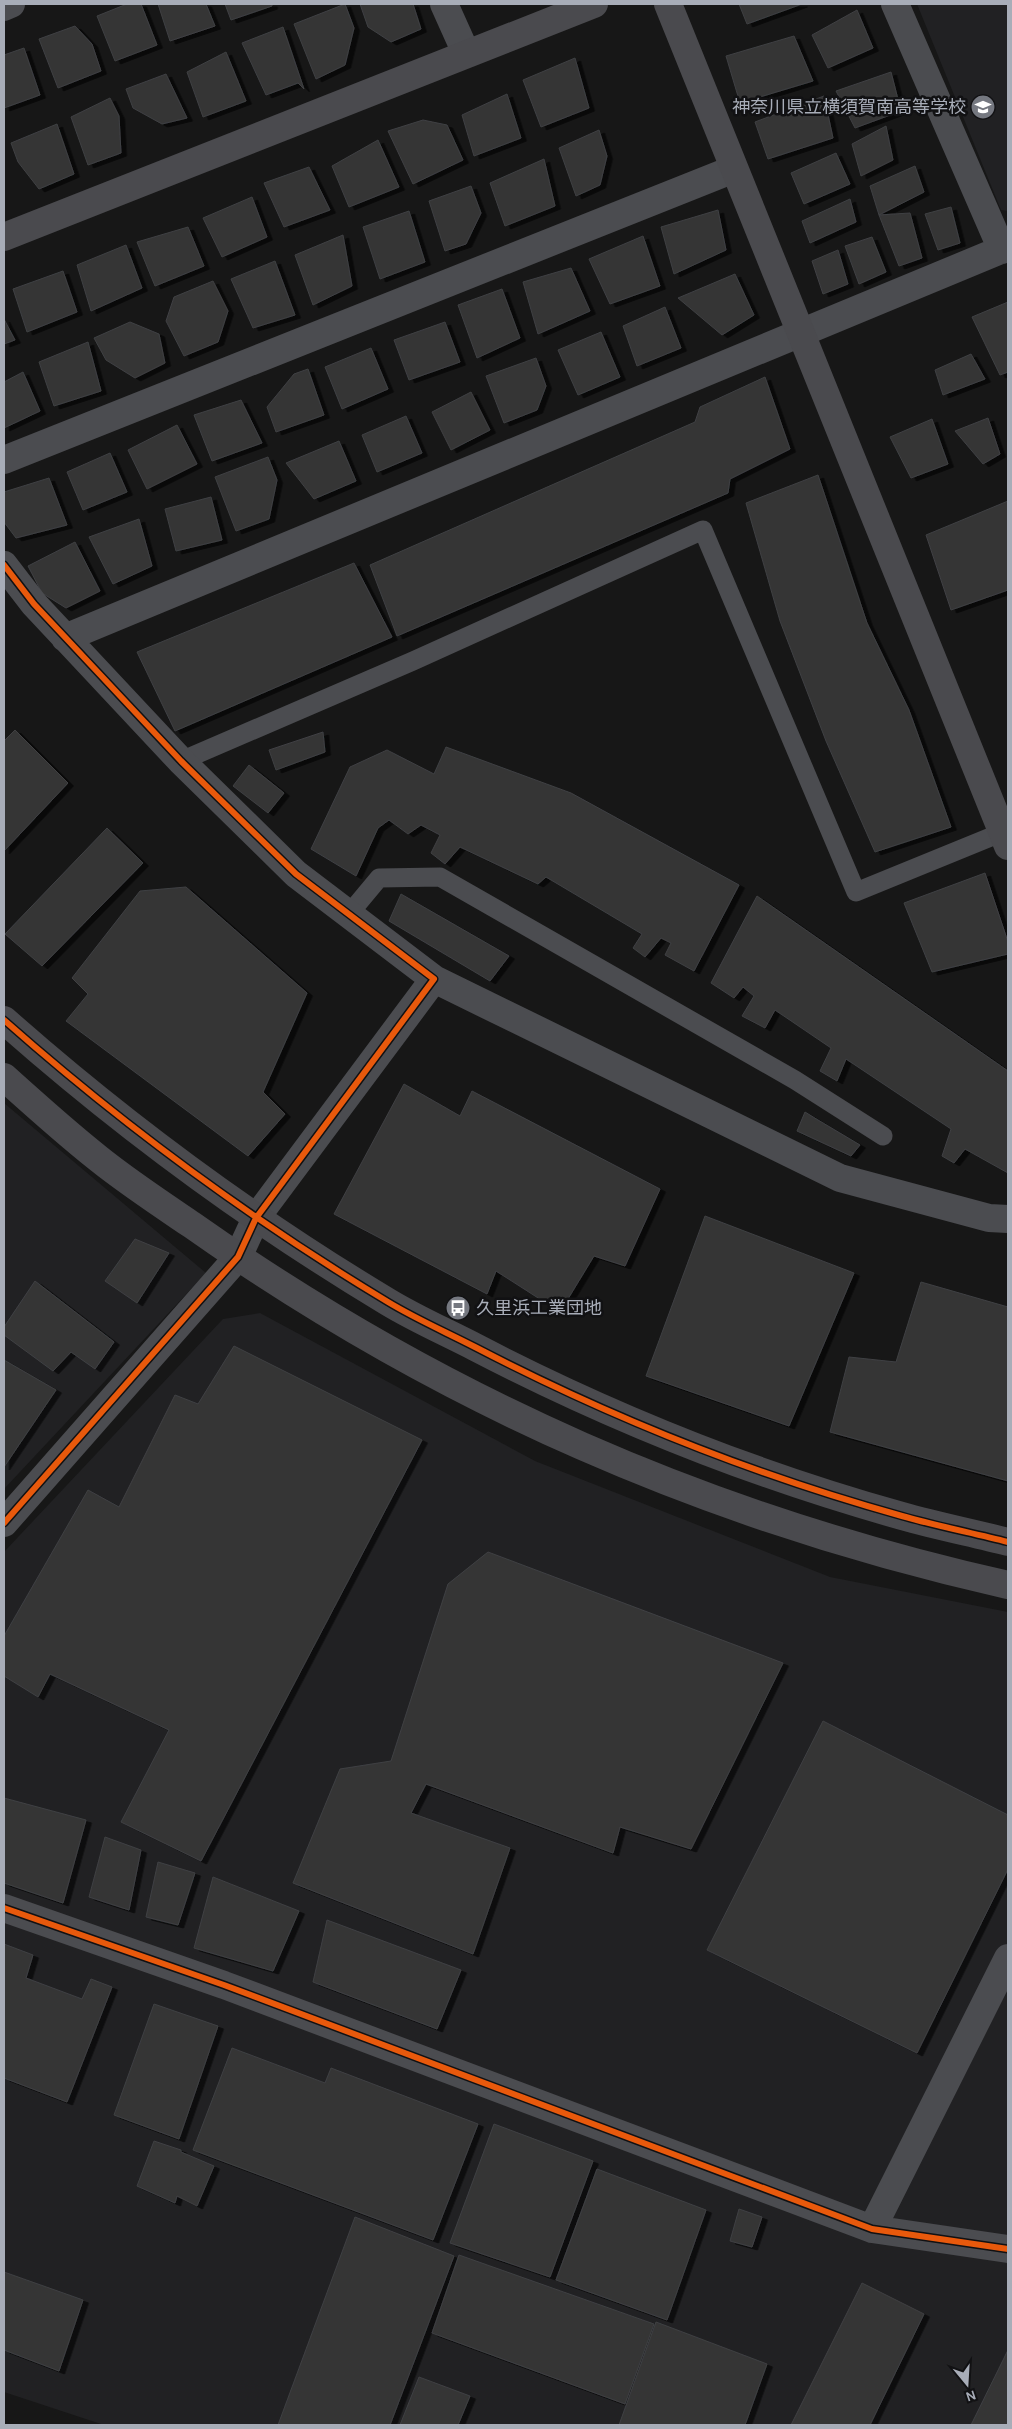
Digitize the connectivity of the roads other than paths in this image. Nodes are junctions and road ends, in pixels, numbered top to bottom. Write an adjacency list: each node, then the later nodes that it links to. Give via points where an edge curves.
1 (11, 4): 6 (street)
2 (444, 4): 7 (street)
3 (594, 4): 7 (street)
4 (668, 4): 8 (street)
5 (895, 4): 10 (street)
6 (4, 7)
7 (466, 54): 9 (street)
8 (734, 169): 11 (street); 12 (street)
9 (4, 236)
10 (1005, 248): 11 (street)
11 (800, 332): 14 (street); 16 (street)
12 (4, 460)
13 (4, 565): 14 (street)
14 (65, 638): 15 (street)
15 (181, 761): 16 (lane, via 703,530 856,892); 17 (street, via 296,874)
16 (1006, 839)
17 (349, 914): 18 (street); 21 (lane, via 379,878 440,877 795,1080)
18 (434, 979): 22 (street); 23 (street, via 840,1178 989,1218)
19 (4, 1020): 22 (street, via 132,1129)
20 (4, 1077): 24 (street, via 100,1160)
21 (883, 1136)
22 (256, 1218): 24 (street); 26 (street, via 390,1304 529,1375 650,1428 793,1482 902,1516)
23 (1008, 1219)
24 (238, 1257): 25 (street); 27 (street, via 355,1332 445,1382 638,1471 717,1502 828,1539)
25 (5, 1519)
26 (1008, 1542)
27 (1008, 1586)
28 (4, 1908): 30 (street, via 224,1985)
29 (1008, 1958): 30 (street)
30 (872, 2229): 31 (street)
31 (1008, 2249)

